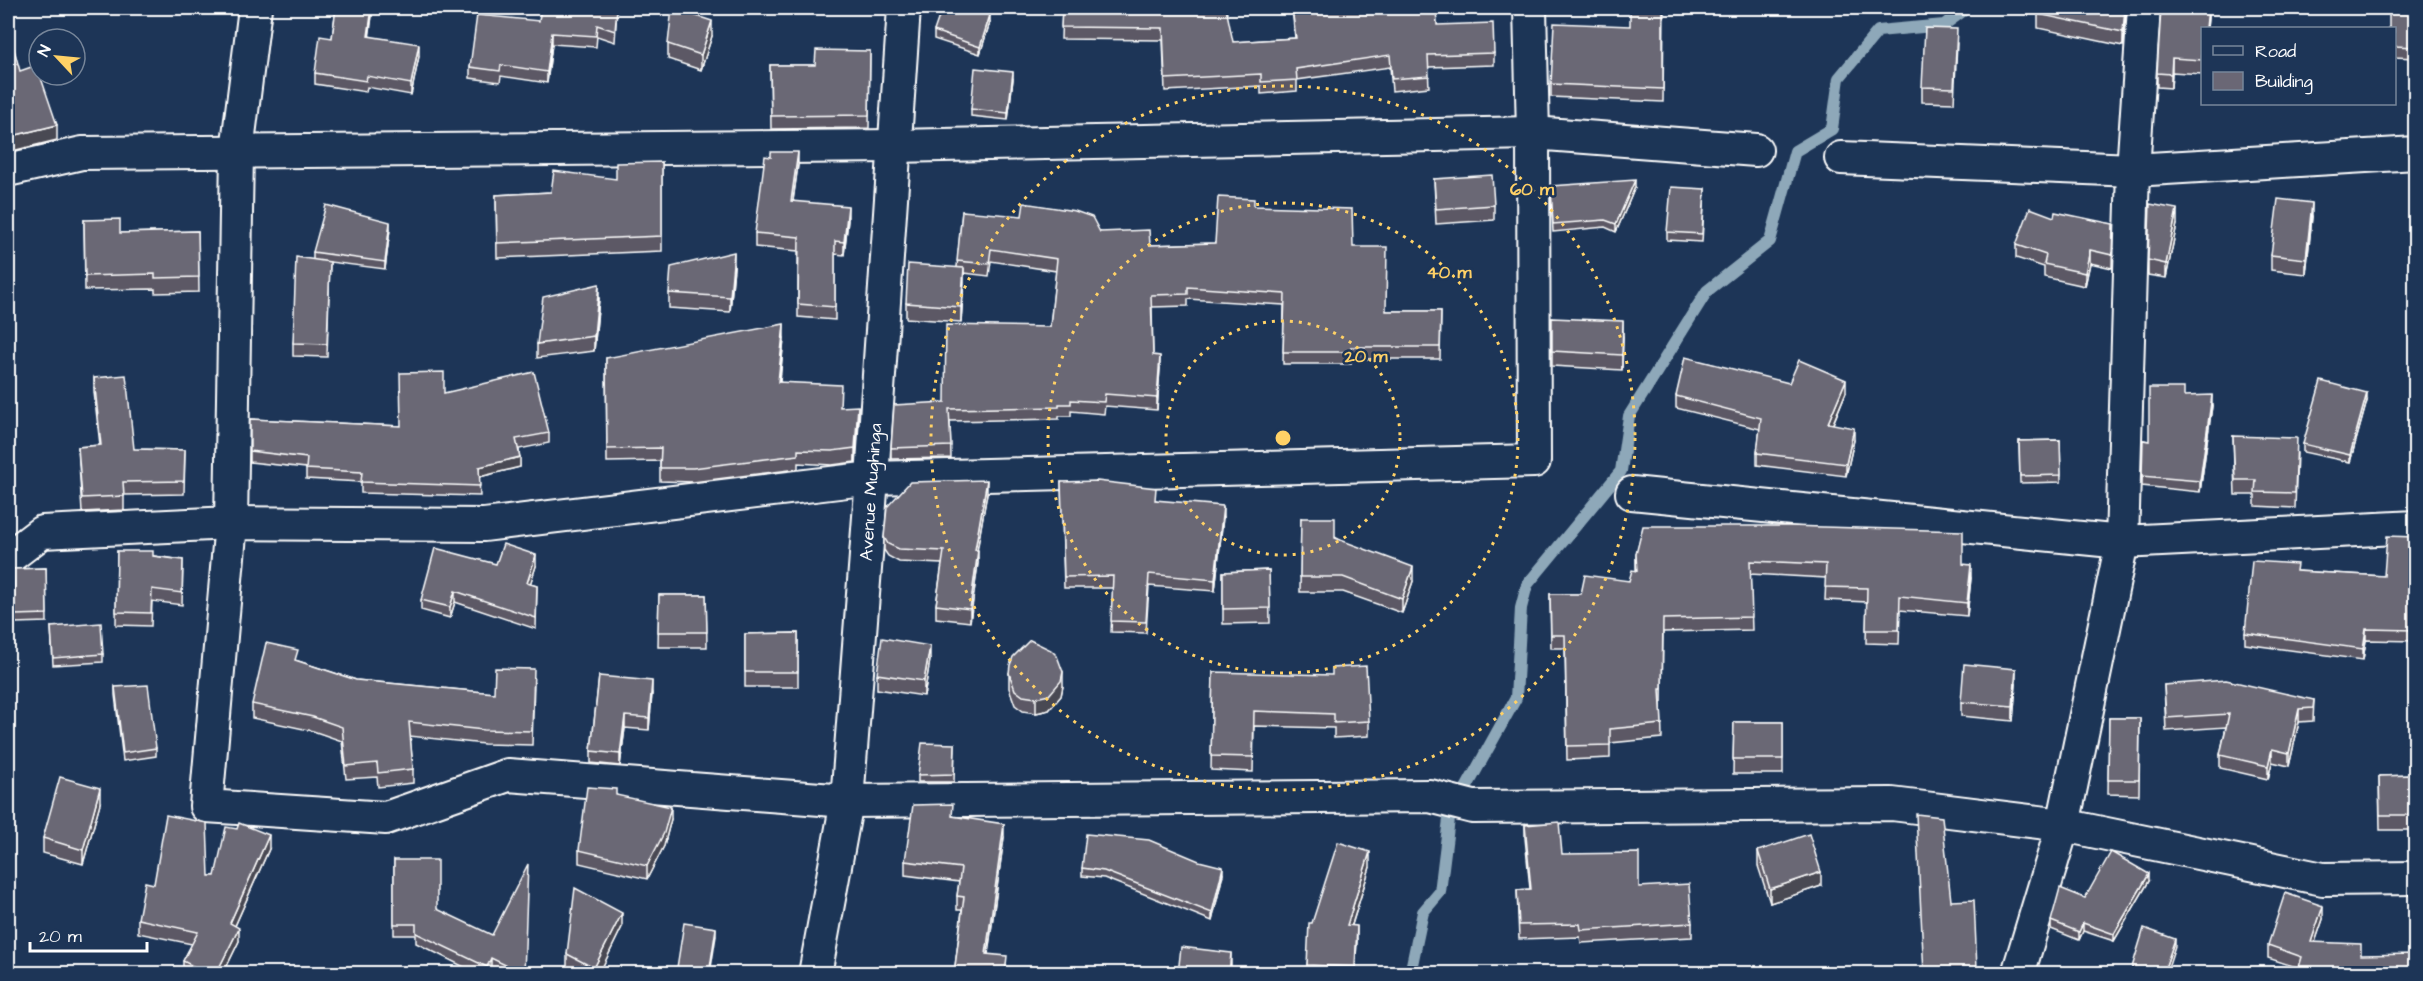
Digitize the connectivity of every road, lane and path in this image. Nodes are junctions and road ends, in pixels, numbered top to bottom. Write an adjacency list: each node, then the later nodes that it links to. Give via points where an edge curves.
1 (255, 8): 8 (street)
2 (904, 8): 6 (street, Avenue Mughinga)
3 (1530, 8): 5 (street)
4 (2144, 8): 12 (street)
5 (1533, 133): 6 (street); 7 (street); 13 (street, via 1534,460)
6 (894, 146): 8 (street); 13 (street, Avenue Mughinga)
7 (1756, 150)
8 (237, 151): 11 (street, via 82,153); 15 (street)
9 (2415, 153): 12 (street)
10 (1841, 158): 12 (street)
11 (8, 170)
12 (2133, 170): 17 (street)
13 (873, 478): 15 (street, via 484,525); 19 (street, Avenue Mughinga)
14 (1632, 493): 17 (street)
15 (231, 523): 18 (street, via 42,532); 19 (street, via 206,806 386,818 508,775)
16 (2415, 526): 17 (street)
17 (2122, 542): 20 (street)
18 (8, 558)
19 (847, 801): 20 (street, via 1430,796 1473,807 1892,804); 22 (street, Avenue Mughinga)
20 (2063, 825): 21 (street, via 2323,879); 23 (street)
21 (2415, 878)
22 (815, 974)
23 (2018, 974)

